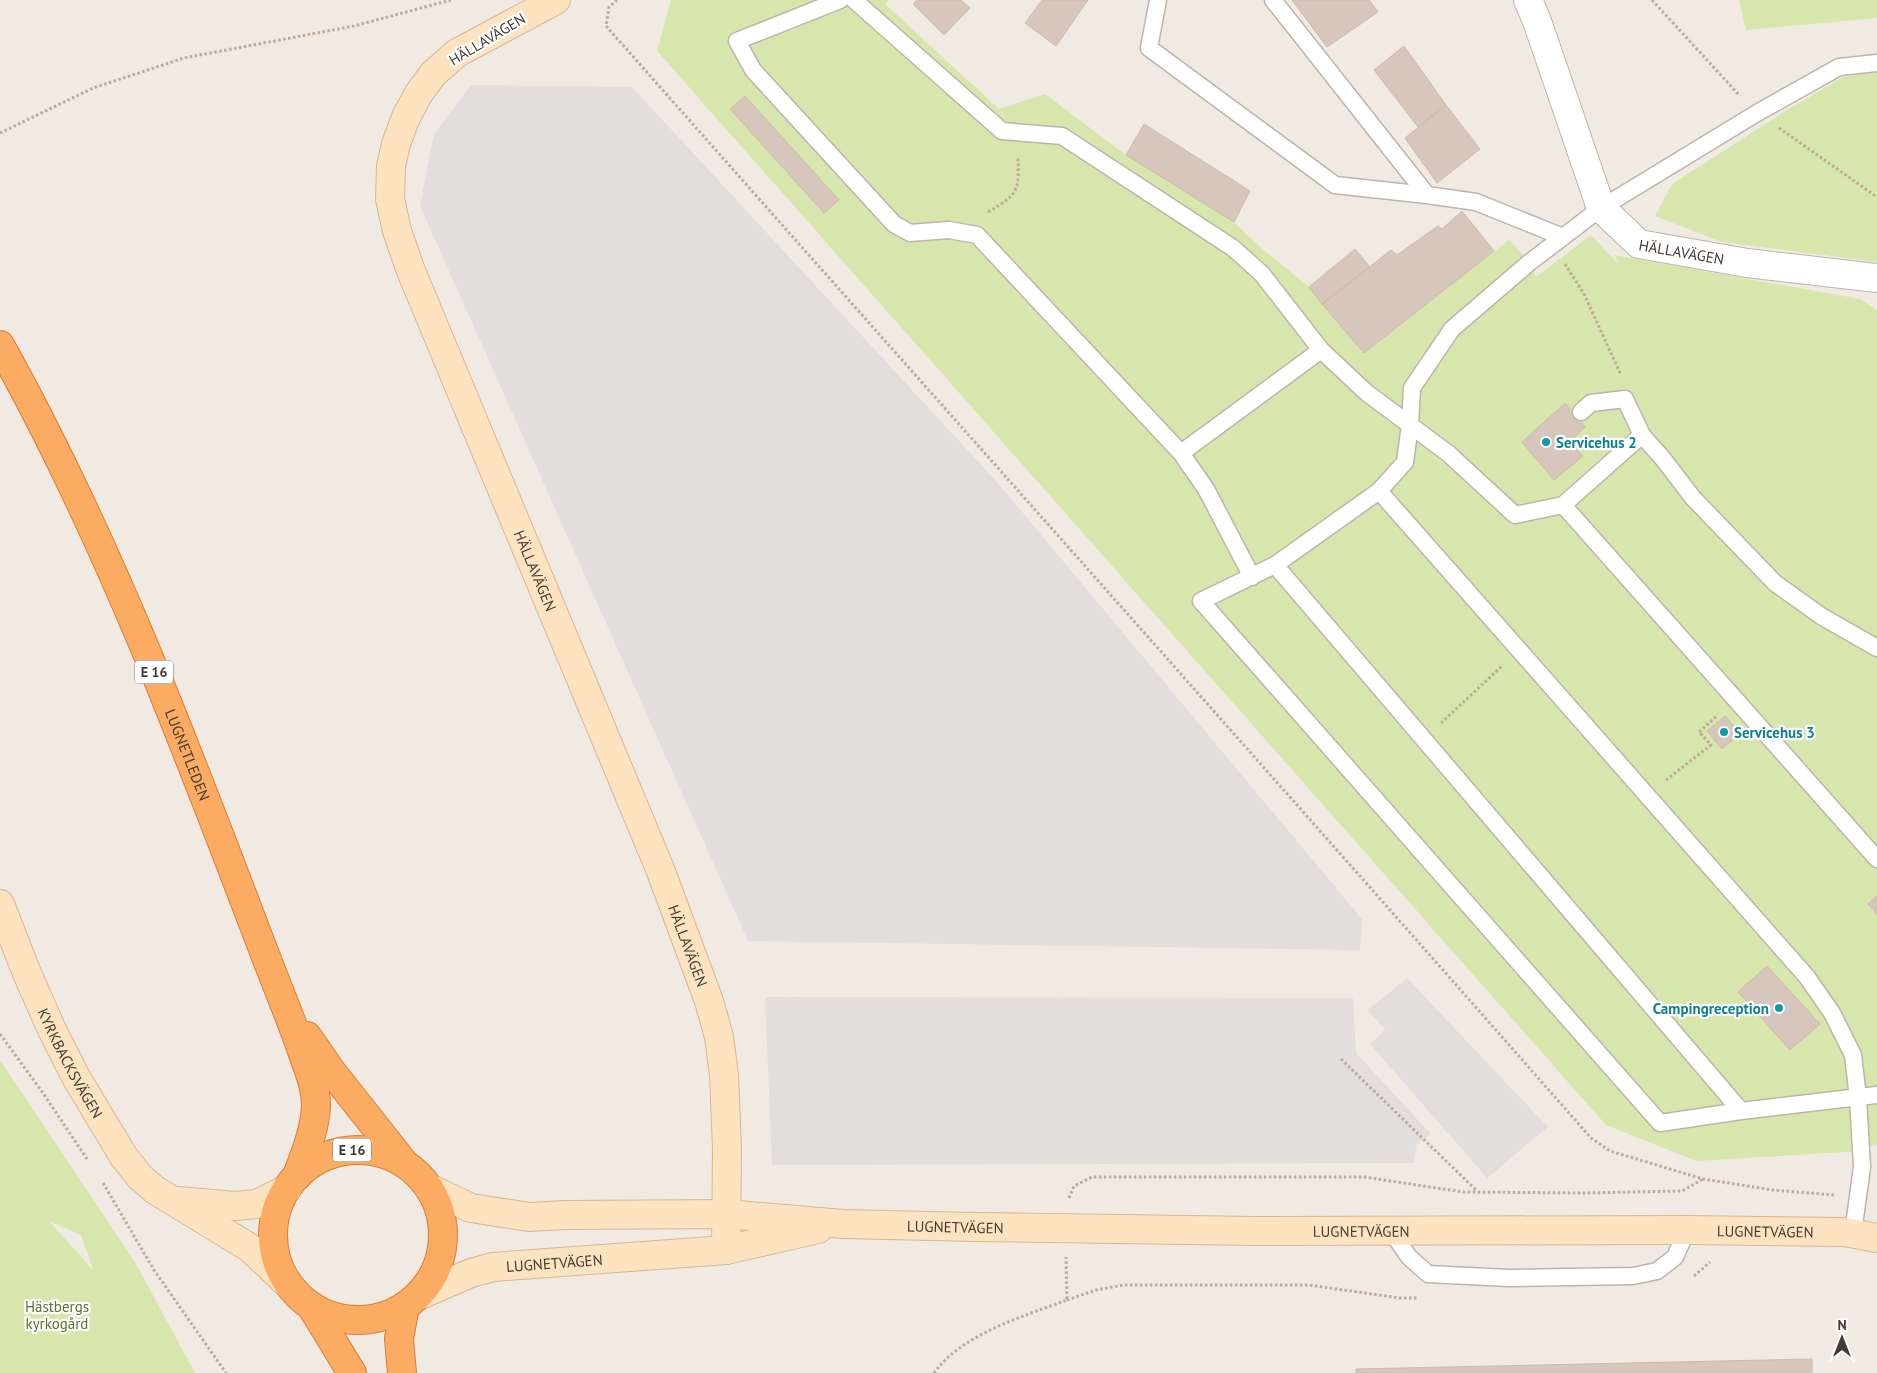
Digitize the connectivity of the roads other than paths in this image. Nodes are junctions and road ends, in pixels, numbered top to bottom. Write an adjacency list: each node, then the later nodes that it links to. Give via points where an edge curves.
1 (556, 0): 34 (street, HÄLLAVÄGEN, via 457,53 433,74 406,117 396,144 391,166 390,199 411,271 660,869 709,1000 719,1036 724,1075)
2 (840, 0): 17 (lane, via 737,41 753,70 894,224 910,233 948,230 977,235)
3 (854, 0): 13 (lane, via 1002,131 1062,136 1233,248 1262,274)
4 (1158, 0): 8 (lane, via 1149,48 1336,185)
5 (1273, 0): 8 (lane)
6 (1528, 0): 9 (street, HÄLLAVÄGEN)
7 (1877, 62): 9 (lane, via 1839,67)
8 (1427, 195): 10 (lane, via 1476,202)
9 (1601, 208): 10 (lane); 11 (street, HÄLLAVÄGEN, via 1639,244 1747,263)
10 (1558, 241): 15 (lane, via 1452,330 1412,388)
11 (1877, 278)
12 (0, 345): 25 (highway, LUGNETLEDEN / E 16, via 35,408 112,573 198,777)
13 (1321, 350): 15 (lane, via 1367,394); 17 (lane)
14 (1581, 412): 16 (lane, via 1591,403 1625,399)
15 (1410, 425): 18 (lane, via 1405,462); 19 (lane, via 1449,454 1514,515)
16 (1642, 435): 19 (lane); 22 (lane, via 1693,498 1775,583 1821,616)
17 (1181, 453): 21 (lane, via 1206,489)
18 (1379, 491): 20 (lane); 27 (lane, via 1807,977 1832,1013 1853,1055)
19 (1563, 504): 23 (lane)
20 (1276, 565): 21 (lane); 28 (lane)
21 (1252, 577): 28 (lane, via 1201,601 1660,1123)
22 (1877, 648)
23 (1877, 859)
24 (0, 904): 33 (street, KYRKBACKSVÄGEN, via 52,1030 98,1116 140,1177)
25 (288, 1008): 29 (highway, LUGNETLEDEN / E 16, via 332,1072); 31 (highway, LUGNETLEDEN / E 16, via 312,1079 316,1106 311,1136)
26 (1877, 1095): 27 (lane)
27 (1858, 1098): 28 (lane); 30 (lane)
28 (1741, 1110)
29 (405, 1164): 31 (highway, E 16, via 390,1156 353,1150 325,1156); 32 (highway, E 16)
30 (1869, 1170): 38 (lane, via 1858,1196)
31 (292, 1182): 33 (street, KYRKBACKSVÄGEN, via 257,1204 236,1206); 40 (highway, E 16, via 279,1204 273,1229 275,1253)
32 (429, 1188): 34 (street, LUGNETVÄGEN, via 471,1208 529,1217); 41 (highway, E 16, via 442,1218 442,1251 429,1282)
33 (172, 1200): 40 (street, KYRKBACKSVÄGEN, via 250,1248)
34 (727, 1214): 35 (street, LUGNETVÄGEN); 39 (street, HÄLLAVÄGEN)
35 (843, 1224): 37 (street, LUGNETVÄGEN); 39 (street, LUGNETVÄGEN)
36 (1687, 1230): 37 (street, LUGNETVÄGEN); 37 (lane, via 1675,1257 1657,1271 1633,1276 1508,1278 1428,1274 1409,1257); 38 (street, LUGNETVÄGEN)
37 (1391, 1231)
38 (1865, 1235)
39 (726, 1250): 41 (street, LUGNETVÄGEN, via 493,1266)
40 (288, 1283): 42 (highway, E 16)
41 (412, 1301): 42 (highway, E 16, via 390,1314 364,1320 342,1319); 44 (highway, E 16, via 399,1339)
42 (311, 1306): 43 (highway, E 16)
43 (352, 1373)
44 (402, 1373)

